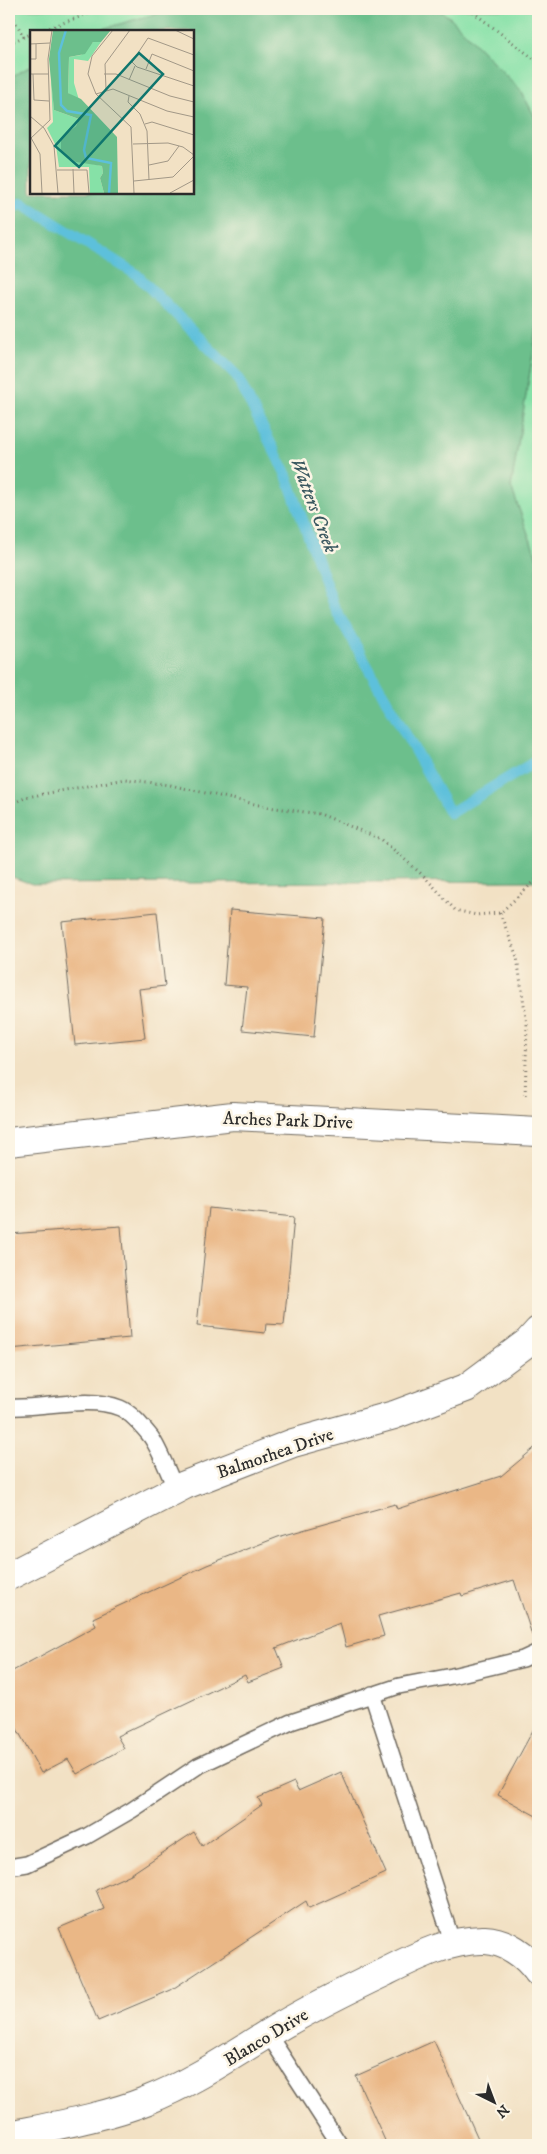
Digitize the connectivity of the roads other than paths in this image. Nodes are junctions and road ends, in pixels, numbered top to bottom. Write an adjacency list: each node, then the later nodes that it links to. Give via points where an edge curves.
1 (530, 1131): 2 (street, Arches Park Drive, via 233,1116)
2 (9, 1142)
3 (538, 1331): 5 (street, Balmorhea Drive, via 466,1388 394,1415 293,1443)
4 (9, 1407): 5 (lane, via 99,1403 121,1408 136,1419 152,1438)
5 (176, 1489): 6 (street, Balmorhea Drive)
6 (9, 1576)
7 (538, 1652): 8 (lane, via 523,1659)
8 (372, 1694): 9 (lane, via 291,1722 198,1766 87,1836 27,1864); 10 (lane)
9 (9, 1867)
10 (453, 1944): 11 (street, Blanco Drive, via 486,1940 510,1947 530,1961); 12 (street, Blanco Drive, via 418,1956)
11 (538, 1972)
12 (268, 2034): 13 (street, Blanco Drive, via 208,2072 147,2100 76,2122); 14 (lane)
13 (9, 2136)
14 (340, 2145)

